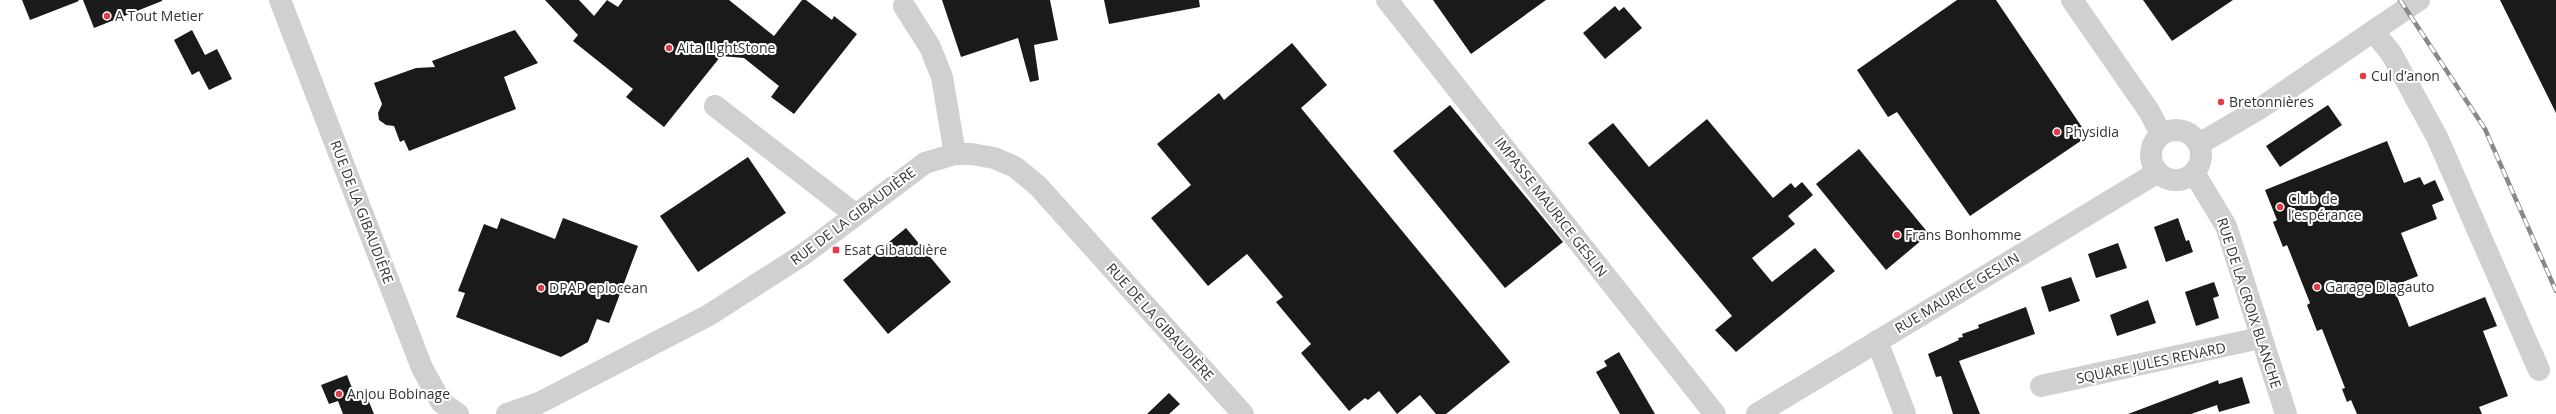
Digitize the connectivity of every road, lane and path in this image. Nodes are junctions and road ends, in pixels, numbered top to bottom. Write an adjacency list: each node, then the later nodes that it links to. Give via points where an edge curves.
1 (280, 0): 18 (street, RUE DE LA GIBAUDIÈRE, via 422,368 441,402)
2 (1387, 0): 21 (street, IMPASSE MAURICE GESLIN)
3 (2072, 0): 8 (street, via 2149,111)
4 (2419, 0): 6 (street)
5 (904, 6): 10 (street, via 930,47 942,77)
6 (2373, 32): 9 (street, via 2262,107); 16 (street, via 2391,53 2437,137)
7 (715, 106): 13 (street)
8 (2161, 134): 9 (street, via 2169,130 2180,130 2194,137); 11 (street, via 2151,153 2153,165)
9 (2199, 144): 12 (street, via 2202,157)
10 (955, 154): 13 (street, RUE DE LA GIBAUDIÈRE, via 924,163 912,170); 20 (street, RUE DE LA GIBAUDIÈRE, via 994,158 1015,167 1030,178)
11 (2158, 172): 12 (street, via 2171,180 2180,180); 15 (street, RUE MAURICE GESLIN)
12 (2194, 173): 14 (street, RUE DE LA CROIX BLANCHE, via 2226,226)
13 (856, 215): 19 (street, RUE DE LA GIBAUDIÈRE, via 804,254 683,330 539,403)
14 (2260, 338): 17 (street, SQUARE JULES RENARD); 24 (street, RUE DE LA CROIX BLANCHE)
15 (1877, 341): 22 (street, RUE MAURICE GESLIN); 23 (street)
16 (2539, 370)
17 (2041, 386)
18 (458, 414)
19 (507, 414)
20 (1243, 414)
21 (1715, 414)
22 (1757, 414)
23 (1905, 414)
24 (2286, 414)

